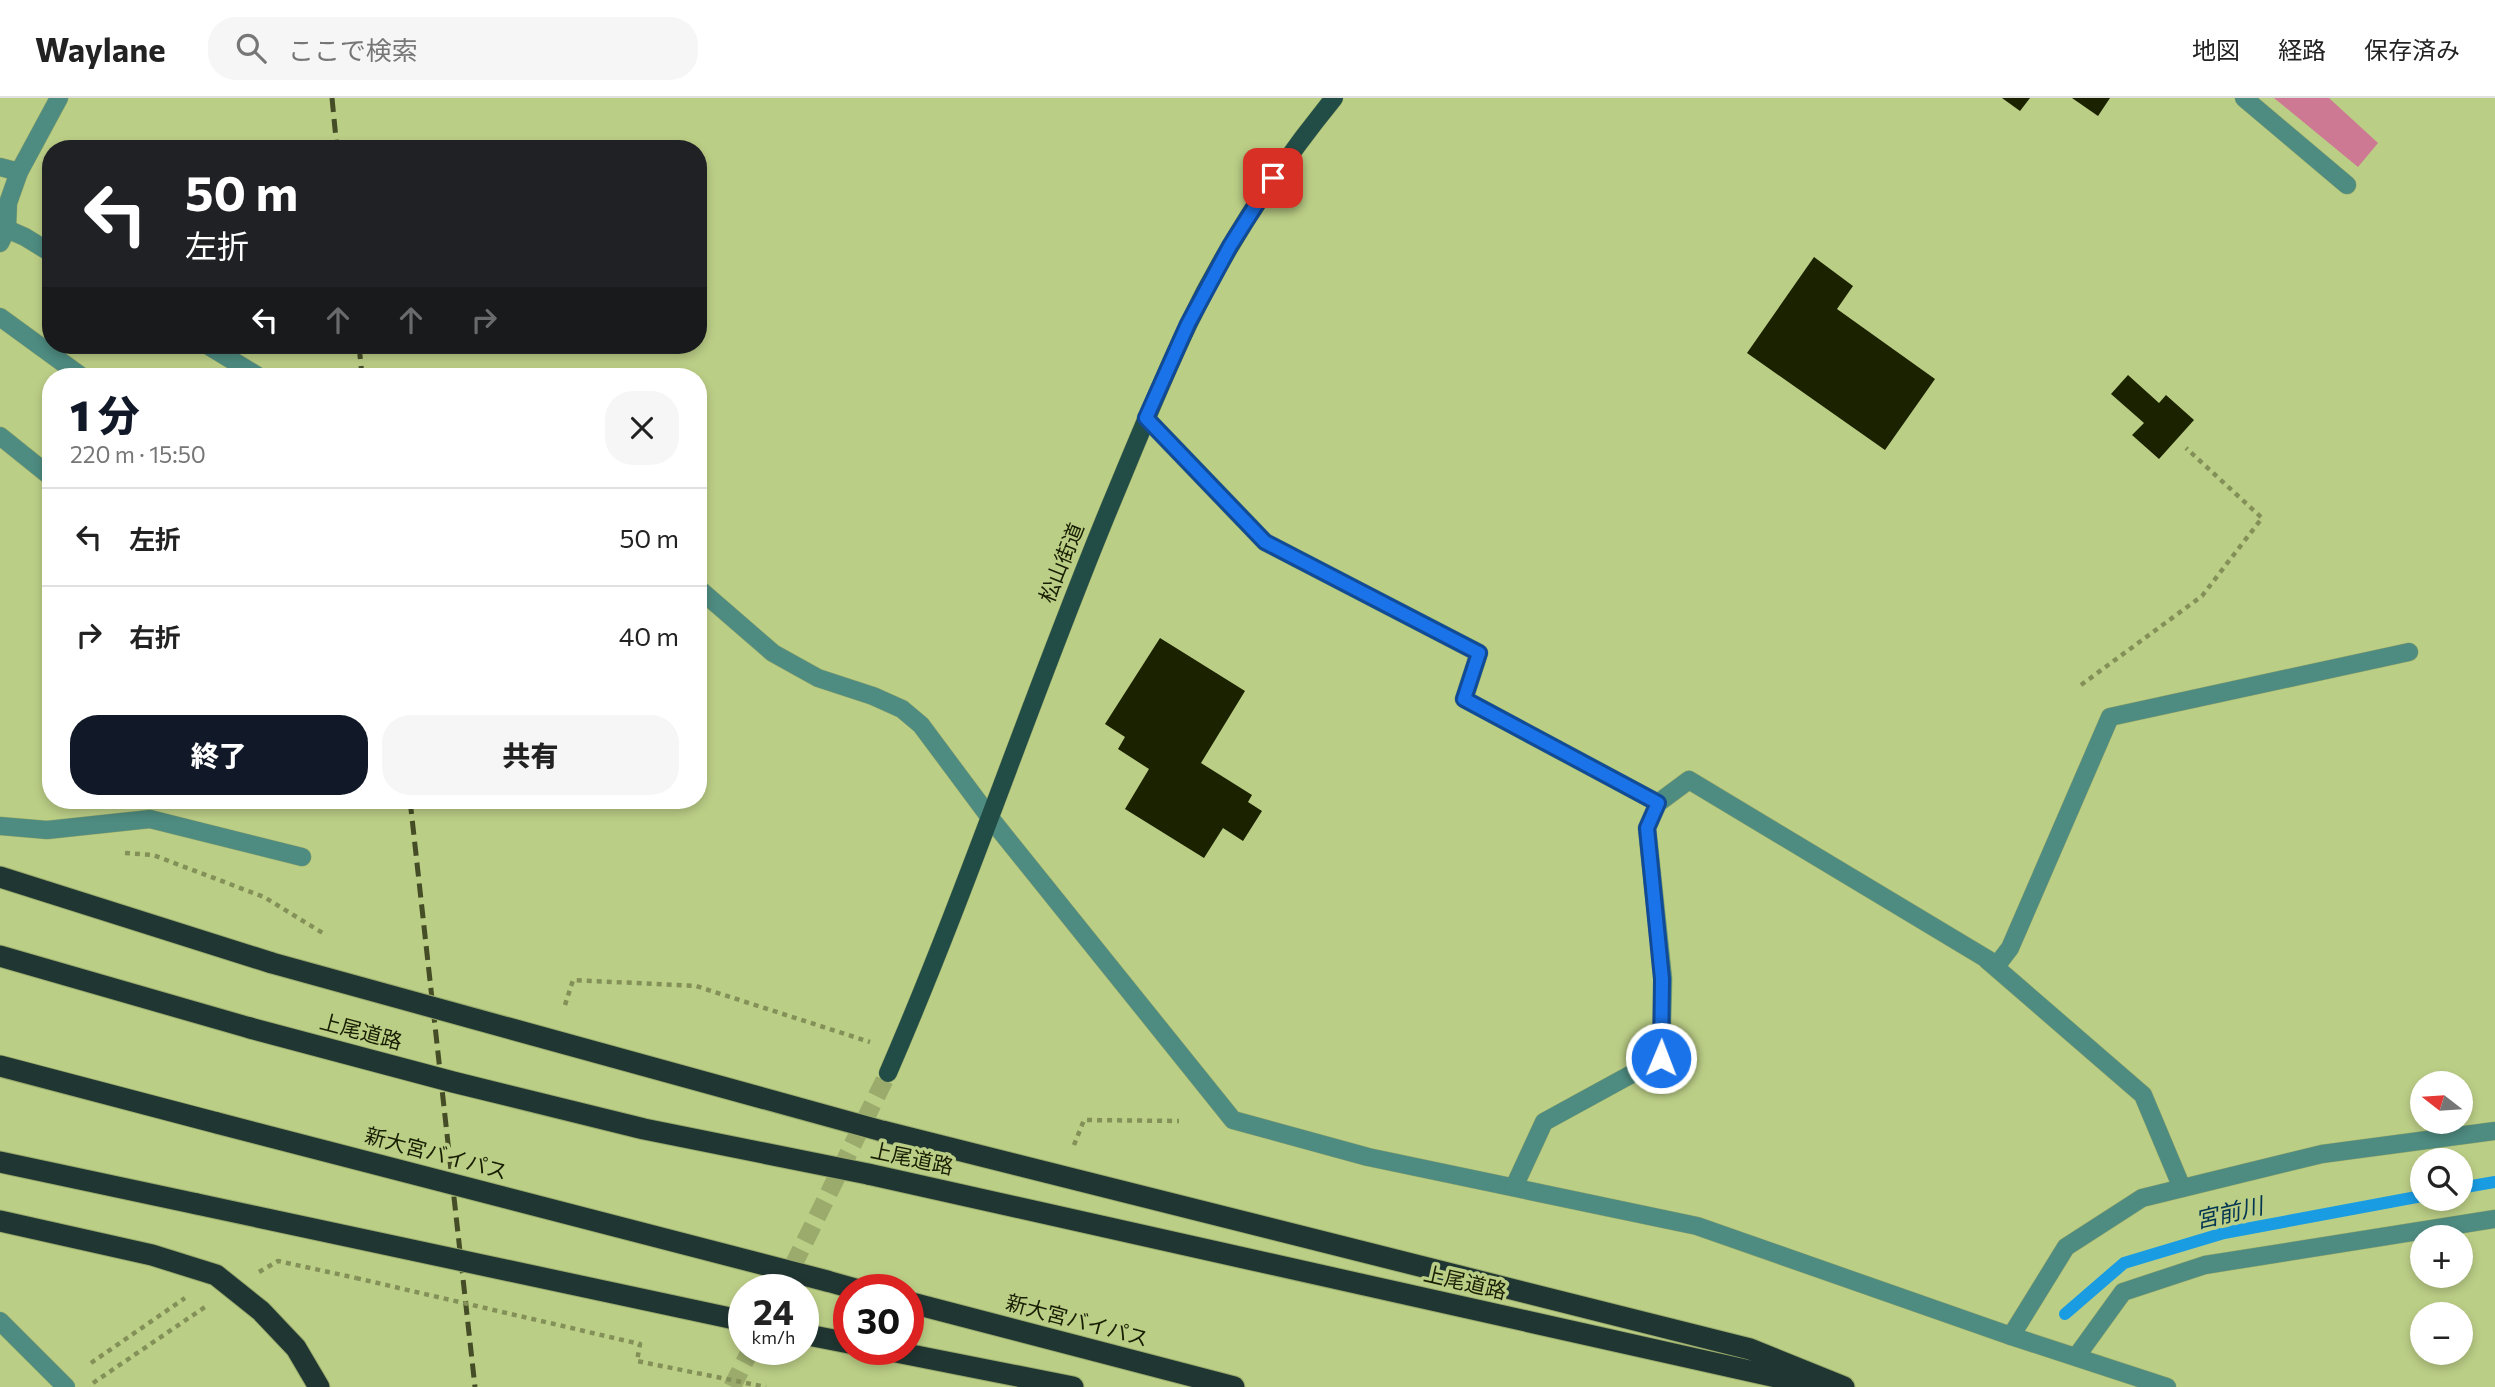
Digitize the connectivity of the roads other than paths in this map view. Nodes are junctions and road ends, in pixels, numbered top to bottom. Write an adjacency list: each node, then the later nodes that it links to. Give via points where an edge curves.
1 (59, 98): 5 (street)
2 (1334, 98): 15 (main road, 松山街道, via 1273,178 1230,246 1188,324)
3 (2244, 98): 6 (street)
4 (0, 167): 5 (street)
5 (19, 172): 7 (street)
6 (2347, 185)
7 (3, 236): 8 (street, via 25,237)
8 (42, 247)
9 (0, 317): 10 (street)
10 (42, 348)
11 (51, 354): 13 (street)
12 (222, 354): 14 (street)
13 (70, 368)
14 (245, 368)
15 (1146, 418): 20 (street, via 1265,542 1479,653 1464,699); 21 (main road, 松山街道, via 1072,597)
16 (0, 436): 17 (street)
17 (42, 470)
18 (707, 596): 21 (street, via 773,653 818,678 902,709 922,725)
19 (2409, 652): 26 (street, via 2109,717 2010,948 1997,965)
20 (1658, 803): 26 (street, via 1689,780); 31 (street, via 1647,828 1662,979 1661,1058 1544,1122)
21 (991, 819): 28 (main road, 松山街道); 31 (street, via 1233,1120 1368,1157)
22 (0, 826): 23 (street, via 47,830 150,819)
23 (302, 857)
24 (0, 877): 47 (highway, bridge, via 272,963 882,1132 1750,1349)
25 (0, 956): 46 (highway, 上尾道路, bridge, via 250,1028 644,1129 868,1174)
26 (1985, 958): 32 (street, via 2143,1095)
27 (0, 1066): 35 (highway, 新大宮バイパス, bridge)
28 (888, 1073)
29 (2495, 1131): 32 (street, via 2322,1154)
30 (0, 1161): 37 (highway, bridge)
31 (1514, 1188): 39 (street, via 1697,1226)
32 (2182, 1188): 39 (street, via 2142,1198 2066,1247)
33 (2495, 1219): 40 (street, via 2204,1265 2123,1292)
34 (0, 1221): 43 (highway, via 152,1255 216,1275 261,1311 296,1348)
35 (833, 1283)
36 (924, 1307): 45 (highway, 新大宮バイパス)
37 (728, 1318)
38 (0, 1321): 42 (street)
39 (2011, 1336): 40 (street)
40 (2076, 1357): 48 (street)
41 (924, 1358): 44 (highway)
42 (66, 1387)
43 (319, 1387)
44 (1073, 1387)
45 (1234, 1387)
46 (1819, 1387)
47 (1844, 1387)
48 (2167, 1387)

